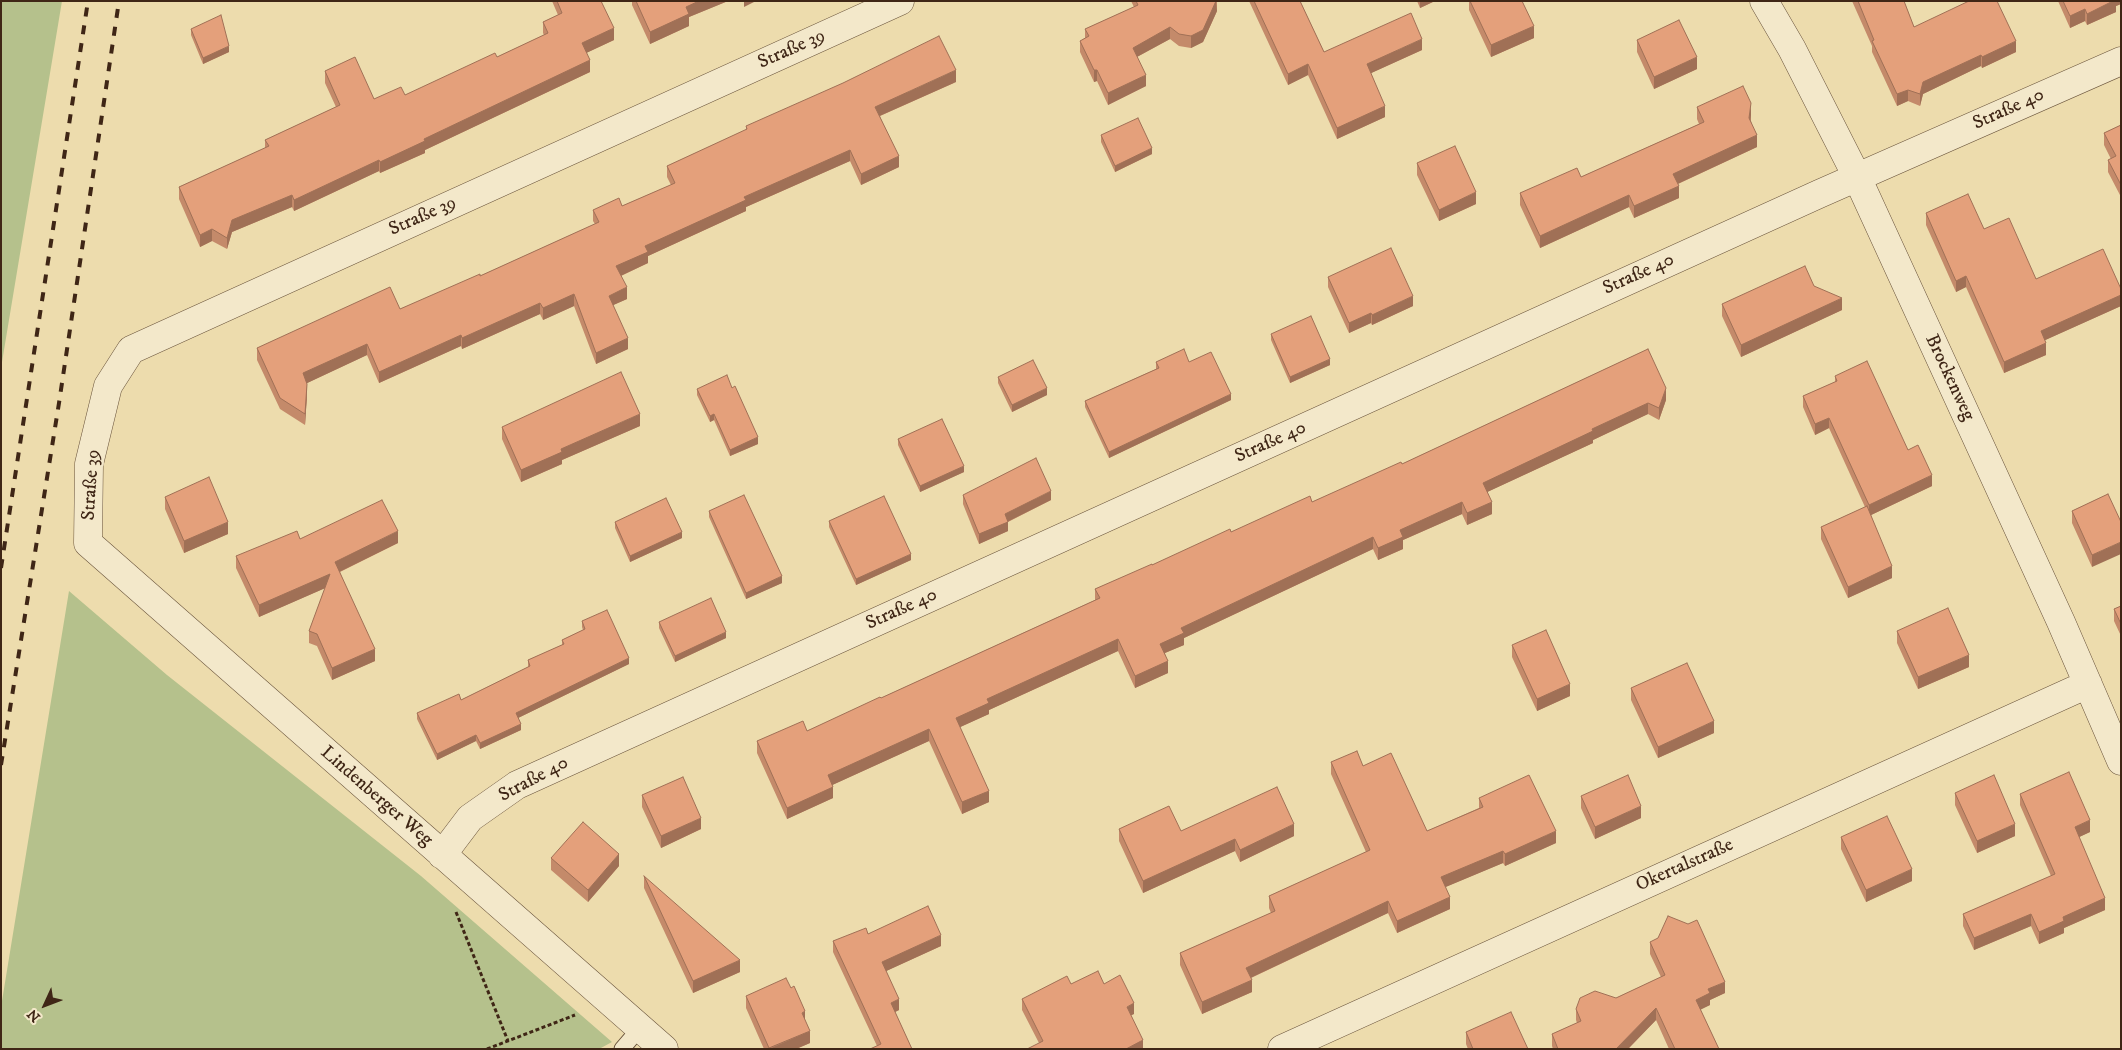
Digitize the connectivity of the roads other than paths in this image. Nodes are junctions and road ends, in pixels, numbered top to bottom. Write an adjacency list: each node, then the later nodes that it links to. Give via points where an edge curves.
1 (900, 1): 5 (street, Straße 39, via 131,350 108,386 89,464)
2 (1764, 1): 4 (street, Brockenweg)
3 (2121, 60): 4 (street, Straße 40)
4 (1857, 177): 6 (street, Brockenweg); 8 (street, Straße 40, via 517,785 470,818)
5 (88, 543): 8 (street, Lindenberger Weg)
6 (2088, 684): 7 (street, Brockenweg); 12 (street, Okertalstraße)
7 (2121, 761)
8 (442, 855): 9 (street, Lindenberger Weg)
9 (640, 1028): 10 (lane); 11 (street, Lindenberger Weg)
10 (622, 1049)
11 (664, 1049)
12 (1282, 1049)

